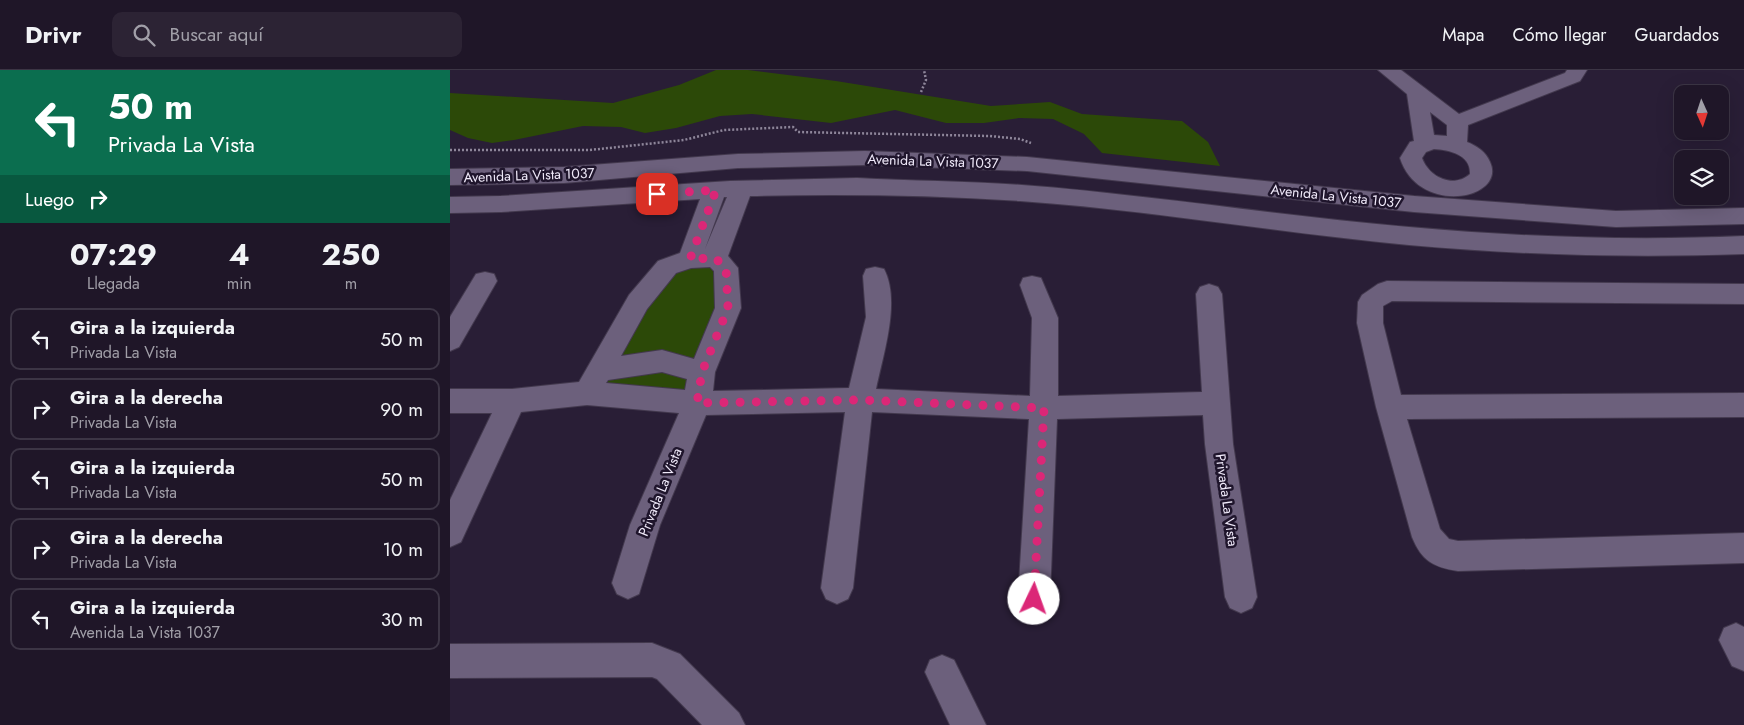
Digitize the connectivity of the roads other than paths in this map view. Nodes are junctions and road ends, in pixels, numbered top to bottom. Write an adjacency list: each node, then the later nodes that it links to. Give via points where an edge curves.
1 (1388, 70): 3 (street)
2 (1577, 70): 4 (street, via 1573,77)
3 (1418, 92): 4 (street); 5 (street)
4 (1457, 122): 6 (street)
5 (1425, 144): 6 (street, via 1441,142); 7 (street, via 1413,152 1412,165 1422,178)
6 (1459, 146): 9 (street, via 1473,154 1482,166 1481,177)
7 (1431, 183): 9 (street, via 1457,189); 14 (street)
8 (452, 184): 12 (street, Avenida La Vista 1037, via 529,191 564,175 738,160 865,158 1027,164)
9 (1472, 186): 15 (street)
10 (741, 189): 11 (street, Avenida La Vista 1037); 17 (street, Avenida La Vista 1037, via 857,186 1020,193); 20 (street)
11 (716, 190): 13 (street, Avenida La Vista 1037); 20 (street)
12 (1291, 192): 14 (street, Avenida La Vista 1037); 17 (street)
13 (450, 205)
14 (1441, 205): 15 (street, Avenida La Vista 1037); 18 (street)
15 (1492, 209): 16 (street, Avenida La Vista 1037, via 1616,219)
16 (1744, 216)
17 (1290, 222): 18 (street, Avenida La Vista 1037)
18 (1416, 236): 19 (street, Avenida La Vista 1037, via 1541,245)
19 (1744, 245)
20 (703, 259): 27 (street, Privada La Vista, via 726,268 728,308); 28 (street, via 667,267 638,302)
21 (875, 276): 29 (street, via 879,316)
22 (485, 281): 26 (street)
23 (1032, 285): 36 (street, via 1045,318)
24 (1209, 294): 33 (street, Privada La Vista)
25 (1744, 294): 35 (street, via 1387,291 1371,302 1370,323)
26 (450, 340)
27 (702, 372): 28 (street, via 662,361); 32 (street, Privada La Vista)
28 (594, 381): 31 (street); 32 (street)
29 (860, 400): 32 (street); 36 (street); 40 (street)
30 (450, 401): 31 (street)
31 (512, 401): 37 (street)
32 (697, 403): 39 (street, Privada La Vista, via 645,525)
33 (1216, 403): 36 (street); 41 (street, Privada La Vista)
34 (1744, 404): 35 (street)
35 (1390, 407): 38 (street, via 1427,537 1441,553 1458,556)
36 (1044, 408): 42 (street)
37 (450, 532)
38 (1744, 548)
39 (628, 583)
40 (836, 588)
41 (1241, 597)
42 (1034, 599)
43 (450, 661): 45 (street, via 652,660 668,666)
44 (942, 672): 46 (street)
45 (727, 725)
46 (968, 725)

